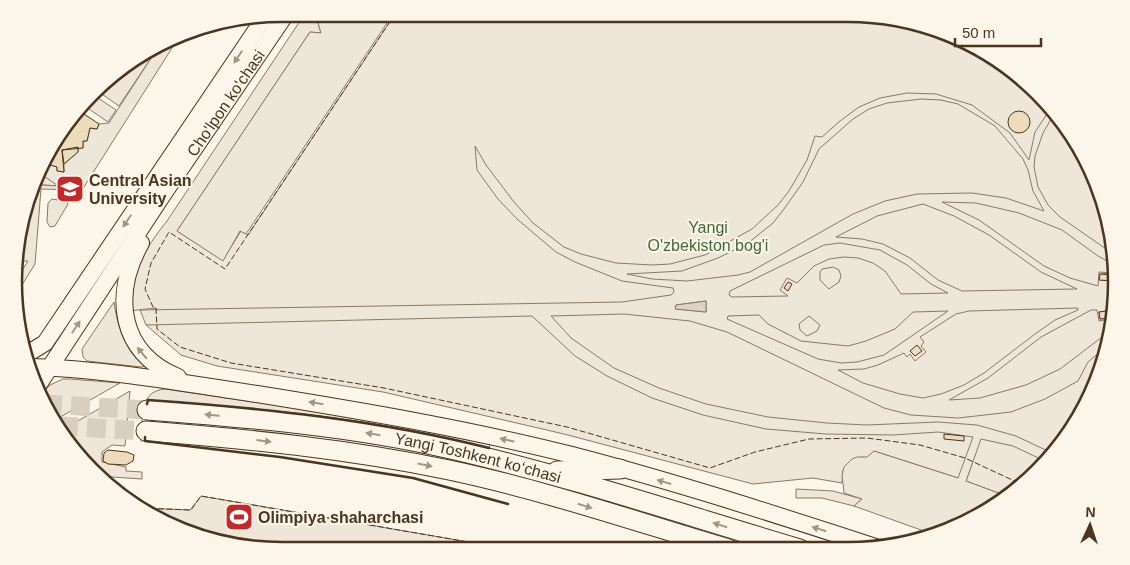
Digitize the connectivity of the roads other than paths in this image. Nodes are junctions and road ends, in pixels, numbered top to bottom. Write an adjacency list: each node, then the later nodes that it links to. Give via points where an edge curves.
1 (280, 22): 3 (main road, Cho'lpon ko'chasi)
2 (261, 24): 4 (main road, Cho'lpon ko'chasi, one-way to 4, via 45,343)
3 (195, 147): 6 (main road, Cho'lpon ko'chasi, one-way to 3); 8 (main road, one-way to 3, via 173,375 151,362 134,341 127,326 125,310 131,264)
4 (31, 351)
5 (36, 367): 6 (main road)
6 (50, 368): 7 (main road, Cho'lpon ko'chasi); 8 (main road, via 131,375)
7 (41, 381)
8 (216, 388): 11 (main road, one-way to 8, via 460,430 354,409)
9 (147, 410): 12 (highway, Yangi Toshkent ko‘chasi, one-way to 9, via 454,450 341,429)
10 (146, 432): 13 (highway, Yangi Toshkent ko‘chasi, one-way to 13, via 284,443 412,462 538,492)
11 (620, 469): 12 (highway); 15 (main road, one-way to 11)
12 (540, 472): 14 (highway, Yangi Toshkent ko‘chasi, one-way to 12)
13 (706, 542)
14 (776, 542)
15 (859, 542)

